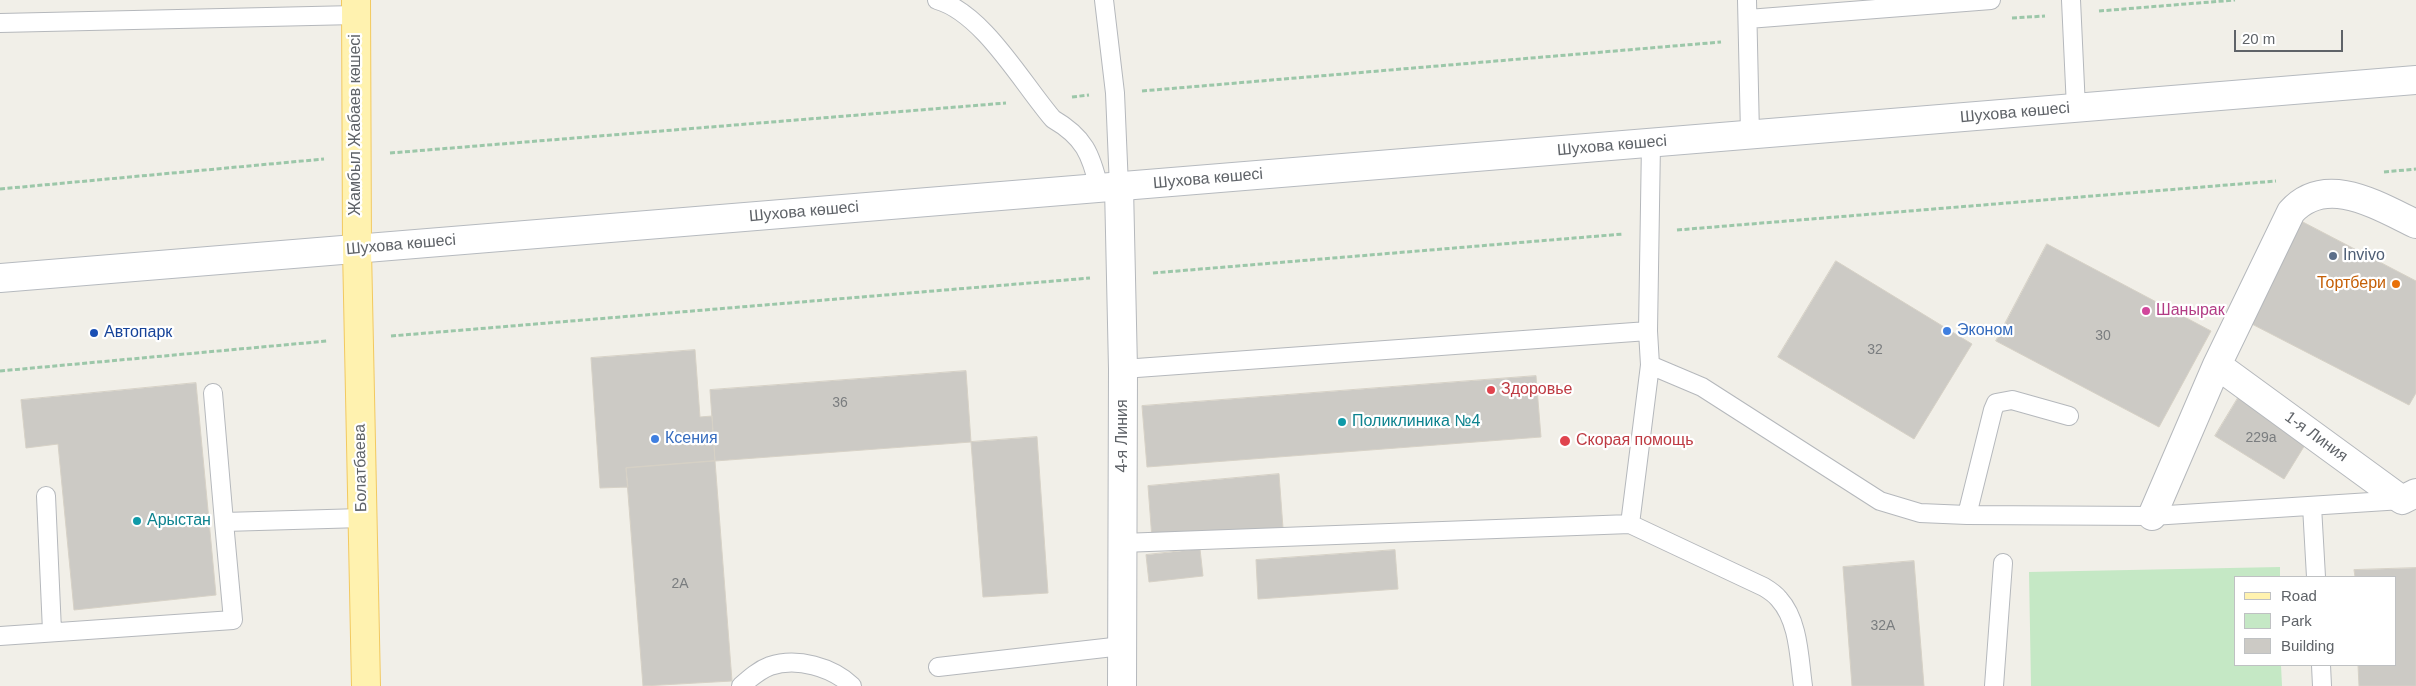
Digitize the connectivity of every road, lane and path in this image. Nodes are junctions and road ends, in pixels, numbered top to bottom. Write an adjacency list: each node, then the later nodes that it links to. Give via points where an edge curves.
1 (937, 0): 16 (lane, via 948,3 984,32 1053,119 1082,142)
2 (1104, 0): 16 (lane, via 1115,93)
3 (1747, 0): 7 (lane)
4 (1991, 0): 7 (lane)
5 (2071, 0): 10 (lane)
6 (356, 8): 8 (lane); 19 (main road, Жамбыл Жабаев көшесі)
7 (1748, 19): 11 (lane)
8 (0, 23)
9 (2416, 80): 10 (street, Шухова көшесі)
10 (2076, 108): 11 (street, Шухова көшесі)
11 (1750, 134): 12 (street, Шухова көшесі)
12 (1650, 143): 16 (street, Шухова көшесі); 18 (lane)
13 (2416, 169): 14 (path)
14 (2376, 172)
15 (2277, 181): 18 (path)
16 (1109, 187): 19 (street, Шухова көшесі); 20 (street, 4-я Линия)
17 (2416, 224): 25 (street, via 2357,197 2314,195 2301,201 2284,223)
18 (1650, 232): 20 (path); 22 (lane)
19 (357, 249): 21 (street, Шухова көшесі); 23 (main road, Болатбаева)
20 (1120, 276): 23 (path); 26 (street, 4-я Линия)
21 (0, 278)
22 (1648, 331): 24 (lane); 26 (lane)
23 (359, 338): 27 (path); 35 (main road, Болатбаева)
24 (1650, 365): 33 (lane, via 1702,387 1880,501 1920,513); 37 (lane)
25 (2216, 365): 31 (street, 1-я Линия); 34 (street)
26 (1123, 369): 38 (street, 4-я Линия)
27 (0, 371)
28 (212, 393): 36 (lane)
29 (2069, 416): 33 (lane, via 2012,400 1996,403)
30 (46, 496): 41 (lane)
31 (2409, 497): 32 (lane)
32 (2312, 506): 34 (lane); 40 (lane)
33 (1967, 516): 34 (lane)
34 (2152, 516)
35 (362, 518): 36 (lane); 46 (main road, Болатбаева)
36 (224, 522): 41 (lane, via 233,620)
37 (1630, 524): 38 (lane); 50 (lane, via 1764,586 1779,598 1790,616)
38 (1122, 543): 43 (street, 4-я Линия)
39 (2003, 563): 51 (lane)
40 (2316, 576)
41 (52, 632): 42 (lane)
42 (0, 636)
43 (1122, 646): 45 (lane); 49 (street, 4-я Линия)
44 (2321, 666): 52 (lane)
45 (938, 667)
46 (366, 686)
47 (741, 686): 48 (lane, via 770,666 788,663 823,669 839,675)
48 (852, 686)
49 (1122, 686)
50 (1803, 686)
51 (1994, 686)
52 (2322, 686)

